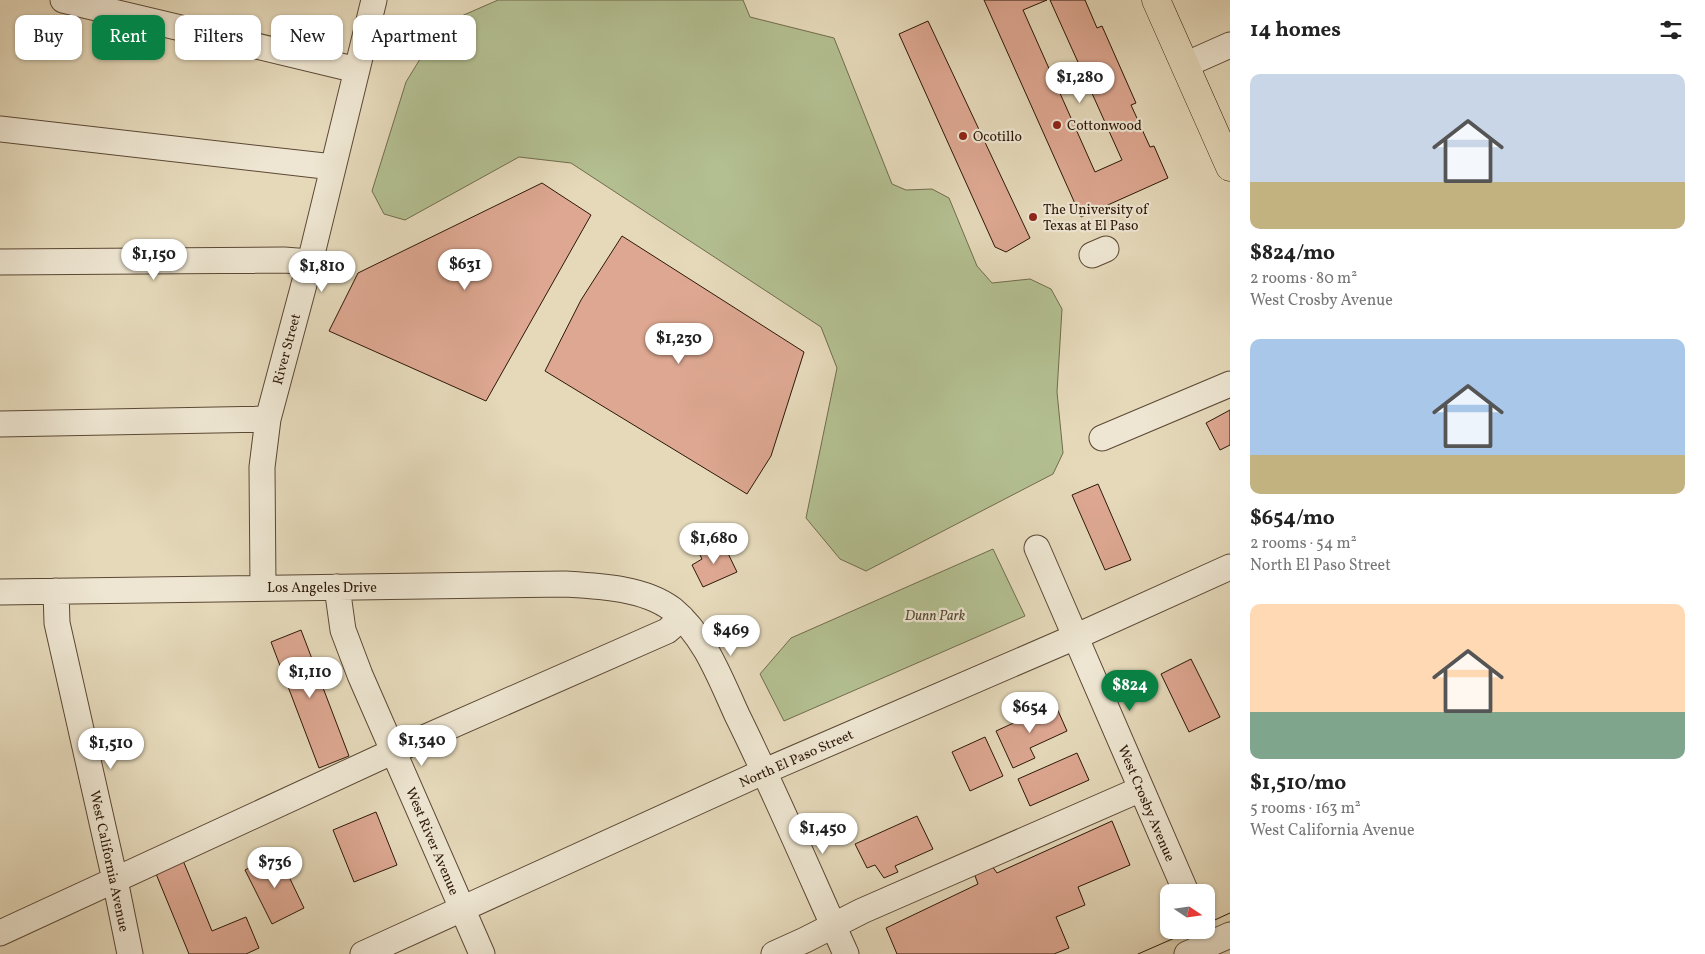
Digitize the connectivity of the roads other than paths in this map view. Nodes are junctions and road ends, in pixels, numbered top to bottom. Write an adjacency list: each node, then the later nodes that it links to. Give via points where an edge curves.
1 (63, 0): 6 (street)
2 (374, 0): 6 (street, River Street)
3 (1156, 0): 5 (main road)
4 (1230, 45): 5 (street)
5 (1185, 65): 9 (main road)
6 (357, 70): 8 (street, River Street)
7 (0, 129): 8 (street)
8 (333, 167): 11 (street, River Street)
9 (1230, 167)
10 (0, 262): 11 (street)
11 (310, 262): 13 (street, River Street)
12 (1230, 384): 15 (street)
13 (268, 419): 14 (street); 18 (street, River Street, via 262,467)
14 (0, 424)
15 (1102, 438)
16 (1037, 548): 23 (street, West Crosby Avenue)
17 (1230, 568): 23 (street, North El Paso Street)
18 (263, 587): 19 (street, Los Angeles Drive); 20 (street, Los Angeles Drive)
19 (337, 587): 22 (street, Los Angeles Drive, via 566,584 622,588 659,602); 24 (street, West River Avenue, via 343,630)
20 (56, 591): 21 (street, Los Angeles Drive); 27 (street, West California Avenue, via 57,623)
21 (0, 592)
22 (682, 618): 24 (street, via 667,631); 25 (street, Los Angeles Drive, via 699,638)
23 (1075, 637): 25 (street, North El Paso Street); 26 (street, West Crosby Avenue)
24 (394, 751): 27 (street); 29 (street, West River Avenue)
25 (765, 771): 29 (street, North El Paso Street); 30 (street, Los Angeles Drive)
26 (1141, 789): 28 (street, West Crosby Avenue); 30 (street)
27 (115, 880): 31 (street); 32 (street, West California Avenue)
28 (1183, 884)
29 (462, 910): 33 (street, North El Paso Street); 34 (street, West River Avenue)
30 (833, 926): 35 (street); 36 (street, Los Angeles Drive)
31 (0, 933)
32 (130, 954)
33 (363, 954)
34 (482, 954)
35 (774, 954)
36 (846, 954)

